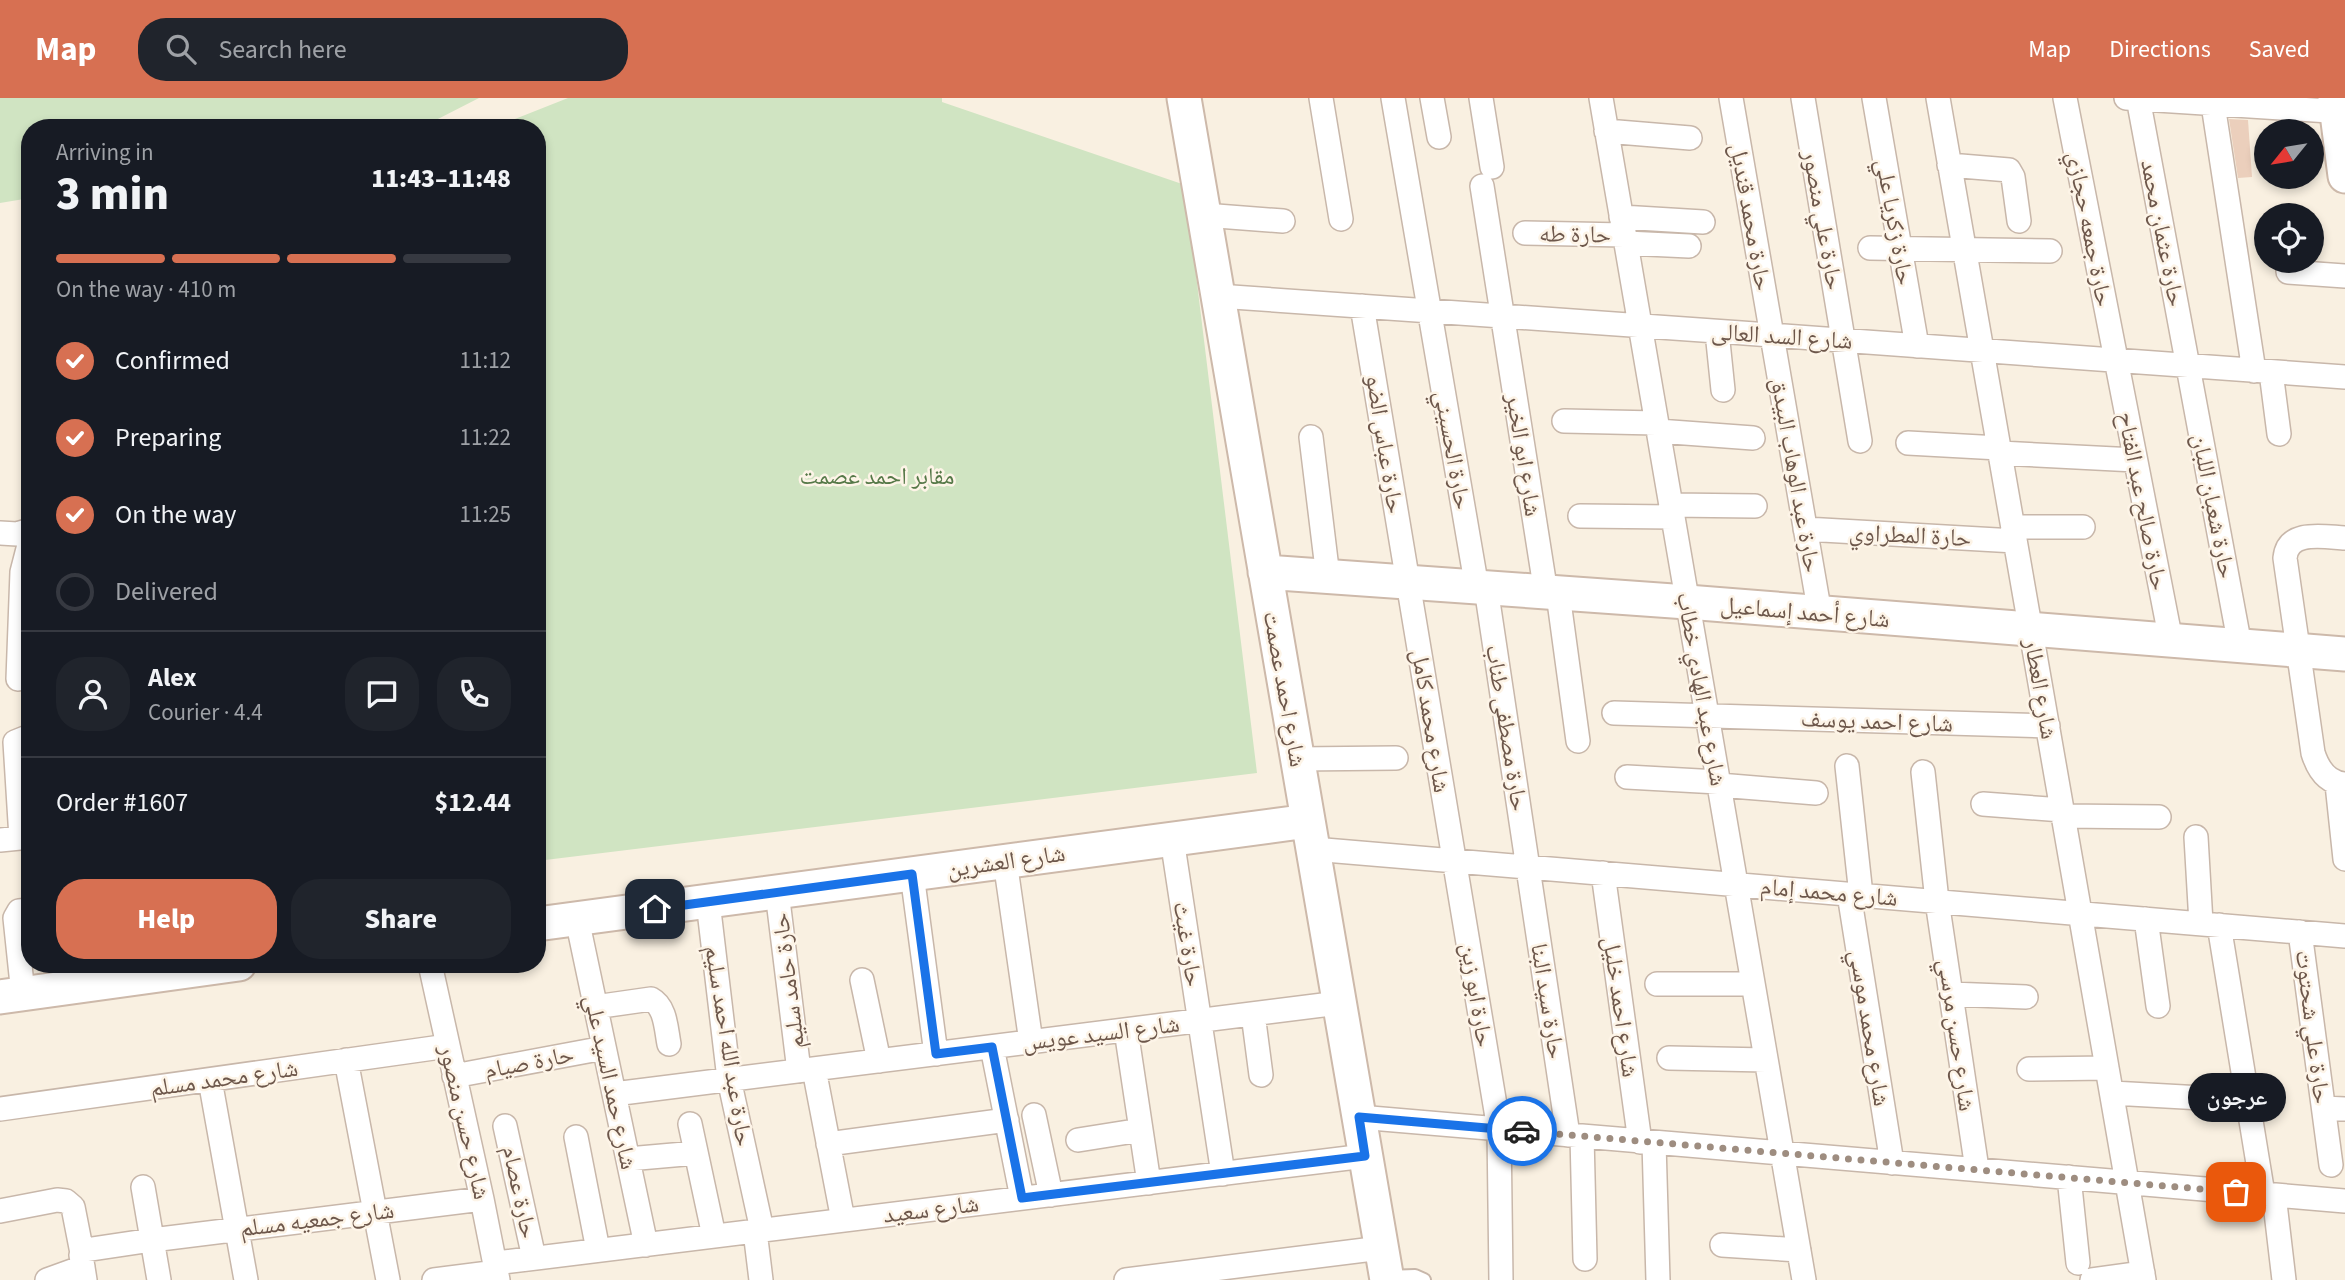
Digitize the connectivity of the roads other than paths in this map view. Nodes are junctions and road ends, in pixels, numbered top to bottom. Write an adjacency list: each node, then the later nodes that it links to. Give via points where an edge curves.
1 (1184, 98): 22 (main road, شارع احمد عصمت)
2 (1321, 98): 23 (street)
3 (1393, 98): 38 (street, حارة الحسيني)
4 (1433, 98): 18 (street)
5 (1481, 98): 39 (street, شارع ابو الخير)
6 (1601, 98): 17 (street, شارع عبد الهادي خطاب)
7 (1731, 98): 42 (street, حارة محمد قنديل)
8 (1802, 98): 43 (street, حارة علي منصور)
9 (1874, 98): 31 (street, حارة زكريا علي)
10 (1938, 98): 20 (street, شارع العطار)
11 (2065, 98): 46 (street, حارة جمعه حجازي)
12 (2126, 98): 13 (street)
13 (2138, 98): 14 (street); 47 (street, حارة عثمان محمد)
14 (2212, 100): 15 (street); 48 (street)
15 (2241, 102): 16 (street)
16 (2339, 107): 21 (main road)
17 (1606, 131): 19 (street); 27 (street, شارع عبد الهادي خطاب)
18 (1439, 137)
19 (1690, 138)
20 (1950, 165): 25 (street, via 2011,172); 32 (street, شارع العطار)
21 (2345, 176)
22 (1204, 215): 24 (street); 36 (main road, شارع احمد عصمت)
23 (1341, 219)
24 (1283, 221)
25 (2019, 221)
26 (1703, 222): 27 (street)
27 (1624, 232): 28 (street, حارة طه); 29 (street); 40 (street, شارع عبد الهادي خطاب)
28 (1525, 233)
29 (1689, 246)
30 (1870, 248): 31 (street)
31 (1900, 249): 32 (street); 44 (street, حارة زكريا علي)
32 (1964, 250): 33 (street); 45 (street, شارع العطار)
33 (2050, 251)
34 (2302, 273): 35 (street)
35 (2345, 276)
36 (1218, 296): 37 (street, شارع السد العالى); 69 (main road, شارع احمد عصمت)
37 (1362, 306): 38 (street, شارع السد العالى); 71 (street, حارة عباس الضو)
38 (1429, 312): 39 (street, شارع السد العالى); 72 (street, حارة الحسيني)
39 (1503, 317): 40 (street, شارع السد العالى); 73 (street, شارع ابو الخير)
40 (1640, 325): 41 (street, شارع السد العالى); 52 (street, شارع عبد الهادي خطاب)
41 (1717, 332): 42 (street, شارع السد العالى); 50 (street)
42 (1772, 337): 43 (street, شارع السد العالى); 64 (street, حارة عبد الوهاب البيدق)
43 (1844, 341): 44 (street, شارع السد العالى); 56 (street, حارة علي منصور)
44 (1917, 346): 45 (street, شارع السد العالى)
45 (1981, 349): 46 (street, شارع السد العالى); 58 (street, شارع العطار)
46 (2116, 361): 47 (street, شارع السد العالى); 59 (street, حارة صالح عبد الفتاح)
47 (2188, 366): 48 (street, شارع السد العالى); 79 (street, حارة شعبان اللبان)
48 (2263, 371): 49 (street, شارع السد العالى); 53 (street)
49 (2345, 377)
50 (1723, 390)
51 (1564, 421): 52 (street)
52 (1657, 427): 55 (street); 61 (street, شارع عبد الهادي خطاب)
53 (2279, 434)
54 (1311, 437): 70 (street)
55 (1753, 438)
56 (1860, 441)
57 (1908, 443): 58 (street)
58 (1999, 450): 59 (street); 67 (street, شارع العطار)
59 (2135, 460): 78 (street, حارة صالح عبد الفتاح)
60 (1755, 506): 61 (street)
61 (1672, 511): 62 (street); 75 (street, شارع عبد الهادي خطاب)
62 (1580, 516)
63 (2083, 527): 67 (street, حارة المطراوي)
64 (1805, 529): 67 (street, حارة المطراوي); 76 (street, حارة عبد الوهاب البيدق)
65 (0, 533): 66 (street)
66 (21, 533)
67 (2014, 534): 77 (street, شارع العطار)
68 (2345, 538): 80 (street, via 2298,538 2286,552)
69 (1265, 572): 70 (main road, شارع أحمد إسماعيل); 89 (main road, شارع احمد عصمت)
70 (1328, 577): 71 (main road, شارع أحمد إسماعيل)
71 (1408, 582): 72 (main road, شارع أحمد إسماعيل); 104 (street, شارع محمد كامل)
72 (1481, 588): 73 (main road, شارع أحمد إسماعيل); 106 (street, حارة مصطفى طناب)
73 (1552, 594): 75 (main road, شارع أحمد إسماعيل); 87 (street, شارع ابو الخير)
74 (21, 599): 82 (street)
75 (1687, 603): 76 (main road, شارع أحمد إسماعيل); 84 (street, شارع عبد الهادي خطاب)
76 (1820, 614): 77 (main road, شارع أحمد إسماعيل)
77 (2031, 630): 78 (main road, شارع أحمد إسماعيل); 85 (street, شارع العطار)
78 (2171, 641): 79 (main road, شارع أحمد إسماعيل)
79 (2240, 646): 80 (main road, شارع أحمد إسماعيل)
80 (2297, 650): 81 (main road, شارع أحمد إسماعيل); 94 (street, via 2316,761 2324,775)
81 (2345, 654)
82 (18, 680)
83 (1614, 713): 84 (street, شارع احمد يوسف)
84 (1707, 715): 85 (street, شارع احمد يوسف); 93 (street, شارع عبد الهادي خطاب)
85 (2048, 726): 97 (street, شارع العطار)
86 (15, 741): 101 (street)
87 (1578, 741)
88 (1396, 758): 89 (street)
89 (1297, 759): 99 (main road, شارع احمد عصمت)
90 (1847, 766): 111 (street, شارع محمد موسي)
91 (1923, 772): 112 (street, شارع حسن مرسي)
92 (1626, 777): 93 (street)
93 (1718, 784): 95 (street); 109 (street, شارع عبد الهادي خطاب)
94 (2341, 784): 103 (street)
95 (1816, 793)
96 (1983, 804): 97 (street)
97 (2063, 813): 98 (street); 115 (street, شارع العطار)
98 (2158, 817)
99 (1310, 835): 102 (main road, شارع العشرين); 104 (street, شارع محمد إمام); 130 (main road, شارع احمد عصمت)
100 (2196, 837): 119 (street)
101 (17, 838)
102 (1172, 839): 105 (main road, شارع العشرين); 134 (street, حارة غيث)
103 (2345, 859)
104 (1454, 860): 106 (street, شارع محمد إمام); 163 (street, حارة ابو زين)
105 (1005, 861): 108 (main road, شارع العشرين); 136 (street)
106 (1528, 867): 107 (street, شارع محمد إمام); 165 (street, حارة سيد البنا)
107 (1603, 873): 109 (street, شارع محمد إمام); 168 (street, شارع احمد خليل)
108 (912, 874): 110 (main road, شارع العشرين); 141 (street)
109 (1736, 884): 111 (street, شارع محمد إمام); 126 (street, شارع عبد الهادي خطاب)
110 (777, 892): 113 (main road, شارع العشرين); 148 (street, حارة حامد سليم)
111 (1855, 894): 112 (street, شارع محمد إمام); 174 (street, شارع محمد موسي)
112 (1937, 901): 115 (street, شارع محمد إمام); 127 (street, شارع حسن مرسي)
113 (708, 902): 116 (main road, شارع العشرين); 151 (street, حارة عبد الله احمد سليم)
114 (21, 911): 128 (street, via 15,918)
115 (2080, 914): 117 (street, شارع محمد إمام); 146 (street, شارع العطار)
116 (577, 919): 118 (main road, شارع العشرين); 132 (street, شارع حمد السيد علي)
117 (2146, 919): 119 (street, شارع محمد إمام); 131 (street)
118 (546, 924)
119 (2210, 924): 120 (street, شارع محمد إمام); 182 (street)
120 (2300, 932): 121 (street, شارع محمد إمام); 156 (street, حارة علي شحتوت)
121 (2345, 936)
122 (170, 973): 128 (main road)
123 (432, 973): 138 (street, شارع حسن منصور)
124 (862, 980): 145 (street)
125 (1657, 984): 126 (street)
126 (1753, 984): 144 (street, شارع عبد الهادي خطاب)
127 (1951, 994): 129 (street); 176 (street, شارع حسن مرسي)
128 (11, 996)
129 (2026, 997)
130 (1339, 1003): 133 (street, شارع السيد عويس); 159 (main road, شارع احمد عصمت)
131 (2158, 1006)
132 (595, 1007): 137 (street, via 656,1001); 140 (street, شارع حمد السيد علي)
133 (1253, 1014): 134 (street, شارع السيد عويس); 149 (street)
134 (1200, 1020): 135 (street, شارع السيد عويس); 177 (street, حارة غيث)
135 (1126, 1030): 136 (street, شارع السيد عويس); 164 (street)
136 (1031, 1042): 139 (street, شارع السيد عويس)
137 (669, 1044)
138 (448, 1046): 143 (street, شارع محمد مسلم); 150 (street, شارع حسن منصور)
139 (992, 1047): 141 (street, شارع السيد عويس); 160 (street)
140 (604, 1048): 150 (street, حارة صيام); 154 (street, شارع حمد السيد علي)
141 (936, 1054): 145 (street, شارع السيد عويس)
142 (1670, 1058): 144 (street)
143 (346, 1060): 152 (street, شارع محمد مسلم); 188 (street)
144 (1766, 1060): 171 (street, شارع عبد الهادي خطاب)
145 (879, 1061): 148 (street, شارع السيد عويس)
146 (2108, 1068): 147 (street); 153 (street, شارع العطار)
147 (2029, 1069)
148 (806, 1070): 151 (street, شارع السيد عويس); 169 (street, حارة حامد سليم)
149 (1261, 1075)
150 (454, 1076): 185 (street, شارع حسن منصور)
151 (729, 1079): 154 (street, شارع السيد عويس); 191 (street, حارة عبد الله احمد سليم)
152 (210, 1080): 157 (street, شارع محمد مسلم); 190 (street)
153 (2112, 1093): 155 (street); 180 (street, شارع العطار)
154 (614, 1094): 173 (street, شارع حمد السيد علي)
155 (2202, 1098)
156 (2334, 1109): 175 (street, حارة علي شحتوت)
157 (0, 1110)
158 (1034, 1115): 183 (street)
159 (1359, 1117): 163 (street); 172 (main road, شارع احمد عصمت)
160 (1007, 1120): 169 (street); 184 (street)
161 (690, 1124): 170 (street)
162 (505, 1126): 198 (street, حارة عصام)
163 (1499, 1129): 165 (street); 214 (street, حارة ابو زين)
164 (1141, 1130): 167 (street); 179 (street)
165 (1575, 1136): 168 (street); 199 (street, حارة سيد البنا)
166 (576, 1137): 196 (street)
167 (1078, 1140)
168 (1647, 1142): 171 (street); 215 (street, شارع احمد خليل)
169 (828, 1144): 189 (street, حارة حامد سليم)
170 (696, 1153): 173 (street); 192 (street)
171 (1782, 1154): 174 (street); 197 (street, شارع عبد الهادي خطاب)
172 (1365, 1156): 177 (street, شارع سعيد); 201 (main road, شارع احمد عصمت)
173 (628, 1160): 194 (street, شارع حمد السيد علي)
174 (1892, 1163): 176 (street)
175 (2331, 1165)
176 (1977, 1170): 178 (street)
177 (1223, 1174): 179 (street, شارع سعيد)
178 (2069, 1177): 180 (street); 202 (street)
179 (1149, 1182): 183 (street, شارع سعيد)
180 (2127, 1183): 182 (street); 205 (street, شارع العطار)
181 (143, 1187): 193 (street)
182 (2268, 1194): 186 (street); 218 (street)
183 (1051, 1195): 184 (street, شارع سعيد)
184 (1022, 1198): 189 (street, شارع سعيد)
185 (482, 1199): 188 (street, شارع جمعيه مسلم); 203 (street, شارع حسن منصور)
186 (2345, 1201)
187 (0, 1211): 200 (street, via 66,1200 73,1207)
188 (376, 1212): 190 (street, شارع جمعيه مسلم); 210 (street)
189 (843, 1220): 191 (street, شارع سعيد)
190 (237, 1229): 193 (street, شارع جمعيه مسلم); 209 (street)
191 (759, 1231): 192 (street, شارع سعيد); 212 (street, حارة عبد الله احمد سليم)
192 (714, 1236): 194 (street, شارع سعيد)
193 (152, 1240): 200 (street, شارع جمعيه مسلم, via 85,1250); 208 (street)
194 (646, 1245): 196 (street, شارع سعيد)
195 (1721, 1245): 197 (street)
196 (598, 1250): 198 (street, شارع سعيد)
197 (1799, 1251): 216 (street, شارع عبد الهادي خطاب)
198 (534, 1258): 203 (street, شارع سعيد)
199 (1585, 1259)
200 (83, 1267): 207 (street, شارع جمعيه مسلم)
201 (1385, 1268): 204 (street); 213 (lane)
202 (2085, 1271): 205 (street)
203 (497, 1272): 211 (street, شارع سعيد)
204 (1253, 1272): 206 (street)
205 (2144, 1276)
206 (1136, 1279)
207 (47, 1280)
208 (159, 1280)
209 (246, 1280)
210 (388, 1280)
211 (434, 1280)
212 (761, 1280)
213 (1424, 1280)
214 (1501, 1280)
215 (1658, 1280)
216 (1804, 1280): 217 (street)
217 (1820, 1280)
218 (2284, 1280)

